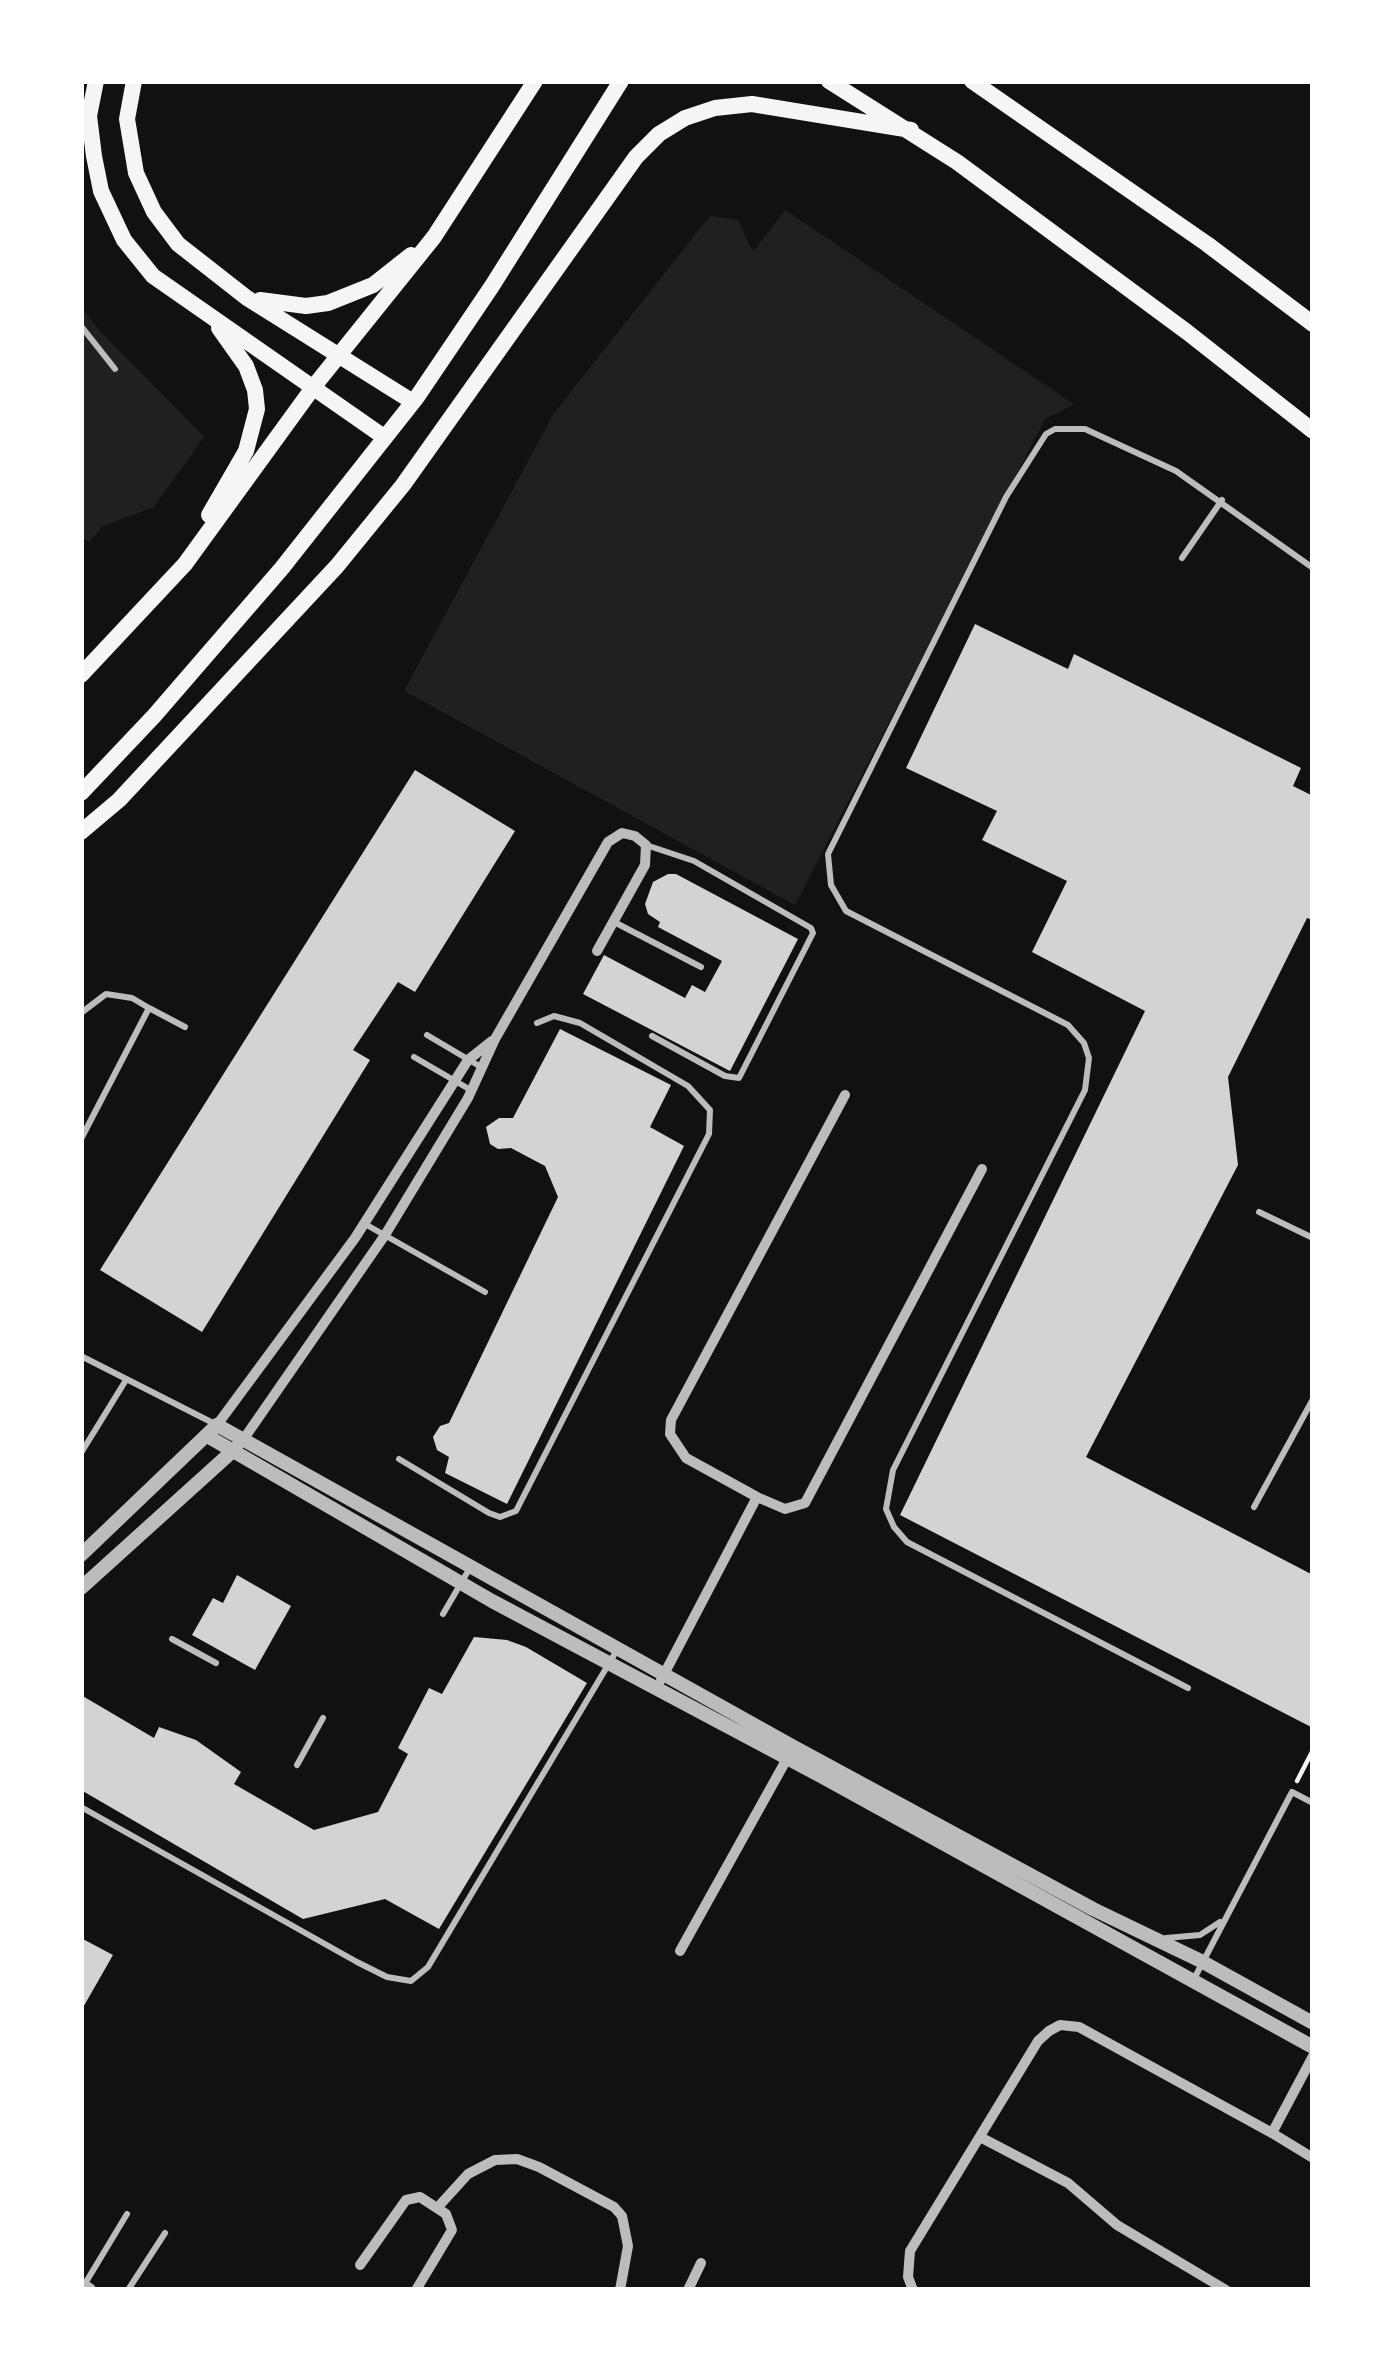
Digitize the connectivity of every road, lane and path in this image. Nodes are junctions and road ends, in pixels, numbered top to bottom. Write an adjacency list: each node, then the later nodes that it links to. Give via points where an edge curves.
1 (96, 81): 10 (main road, via 89,116 94,156 124,240 154,276)
2 (134, 81): 9 (main road, via 127,119 136,173 154,212 178,244)
3 (535, 81): 8 (main road)
4 (621, 81): 16 (main road)
5 (829, 81): 7 (main road)
6 (972, 81): 11 (main road)
7 (910, 130): 17 (main road); 25 (main road, via 752,104 715,108 659,134 337,566)
8 (434, 237): 9 (main road, via 373,285 328,303); 13 (main road)
9 (247, 298): 13 (main road)
10 (213, 320): 15 (main road); 21 (main road, via 246,367 257,409 246,451)
11 (1313, 324)
12 (81, 326): 14 (lane)
13 (339, 356): 15 (main road); 16 (main road)
14 (115, 369)
15 (315, 386): 18 (main road); 21 (main road)
16 (413, 402): 18 (main road)
17 (1313, 431)
18 (384, 436): 24 (main road, via 283,568)
19 (1222, 500): 20 (lane); 22 (lane); 70 (lane, via 1085,429 1046,434 1006,497 828,854 831,885 846,910 1068,1025 1089,1058 1085,1090 892,1470 886,1509 907,1542)
20 (1181, 558)
21 (185, 564): 23 (main road)
22 (1313, 568)
23 (81, 675)
24 (81, 793)
25 (81, 832)
26 (646, 845): 27 (street, via 645,865); 35 (lane, via 694,861 813,933 739,1078); 36 (street, via 622,833 608,842)
27 (613, 921): 28 (street); 29 (lane)
28 (597, 951)
29 (701, 967)
30 (149, 1008): 31 (lane, via 106,994); 33 (lane); 43 (lane)
31 (81, 1013)
32 (537, 1022): 57 (lane, via 580,1022 688,1086 710,1110 709,1134 516,1510 489,1513)
33 (185, 1027)
34 (428, 1035): 38 (lane)
35 (652, 1036)
36 (495, 1039): 38 (street); 39 (street)
37 (414, 1057): 40 (lane)
38 (468, 1060): 39 (lane); 40 (street)
39 (484, 1069): 41 (street)
40 (454, 1081): 41 (lane); 46 (street)
41 (472, 1091): 47 (street)
42 (845, 1095): 58 (street, via 671,1420 670,1434 686,1458)
43 (81, 1139)
44 (982, 1169): 58 (street, via 805,1503 785,1509)
45 (1259, 1212): 48 (lane)
46 (365, 1224): 47 (lane); 54 (street)
47 (385, 1235): 49 (lane); 55 (street)
48 (1313, 1238)
49 (485, 1292)
50 (81, 1356): 51 (lane)
51 (126, 1381): 53 (lane); 56 (lane)
52 (1313, 1399): 59 (lane)
53 (197, 1418): 54 (lane); 54 (lane)
54 (213, 1431): 55 (street); 60 (street)
55 (238, 1446): 61 (street); 62 (street); 63 (street)
56 (81, 1453)
57 (398, 1459)
58 (757, 1497): 69 (street)
59 (1254, 1507)
60 (81, 1555)
61 (471, 1565): 62 (lane); 66 (street)
62 (461, 1582): 64 (lane); 68 (street)
63 (81, 1588)
64 (443, 1614)
65 (172, 1639): 67 (lane)
66 (619, 1647): 68 (lane); 69 (street)
67 (216, 1663)
68 (609, 1664): 71 (street); 78 (lane, via 428,1967 411,1981 356,1962)
69 (665, 1672): 71 (street); 74 (street)
70 (1188, 1688)
71 (656, 1689): 74 (street)
72 (323, 1718): 75 (lane)
73 (1313, 1750): 76 (path)
74 (790, 1752): 80 (street); 81 (street); 83 (street)
75 (297, 1765)
76 (1292, 1792): 77 (lane); 79 (lane)
77 (1313, 1803)
78 (81, 1807)
79 (1224, 1919): 80 (lane, via 1200,1935); 82 (lane)
80 (1150, 1937): 82 (street)
81 (680, 1951)
82 (1201, 1961): 83 (lane); 84 (street)
83 (1194, 1981): 85 (street)
84 (1313, 2024)
85 (1313, 2052): 86 (street)
86 (1272, 2133): 87 (street, via 1079,2027 1060,2025 1038,2042); 88 (street)
87 (980, 2137): 99 (street, via 910,2251); 100 (street, via 1069,2183 1117,2225)
88 (1313, 2158)
89 (438, 2206): 93 (street, via 406,2200); 96 (street, via 452,2230); 97 (street, via 468,2174 496,2160 539,2167 622,2216 628,2246)
90 (127, 2214): 94 (lane)
91 (164, 2233): 95 (lane)
92 (701, 2263): 98 (street)
93 (359, 2265)
94 (83, 2288)
95 (128, 2290)
96 (416, 2290)
97 (620, 2290)
98 (688, 2290)
99 (913, 2290)
100 (1226, 2290)

